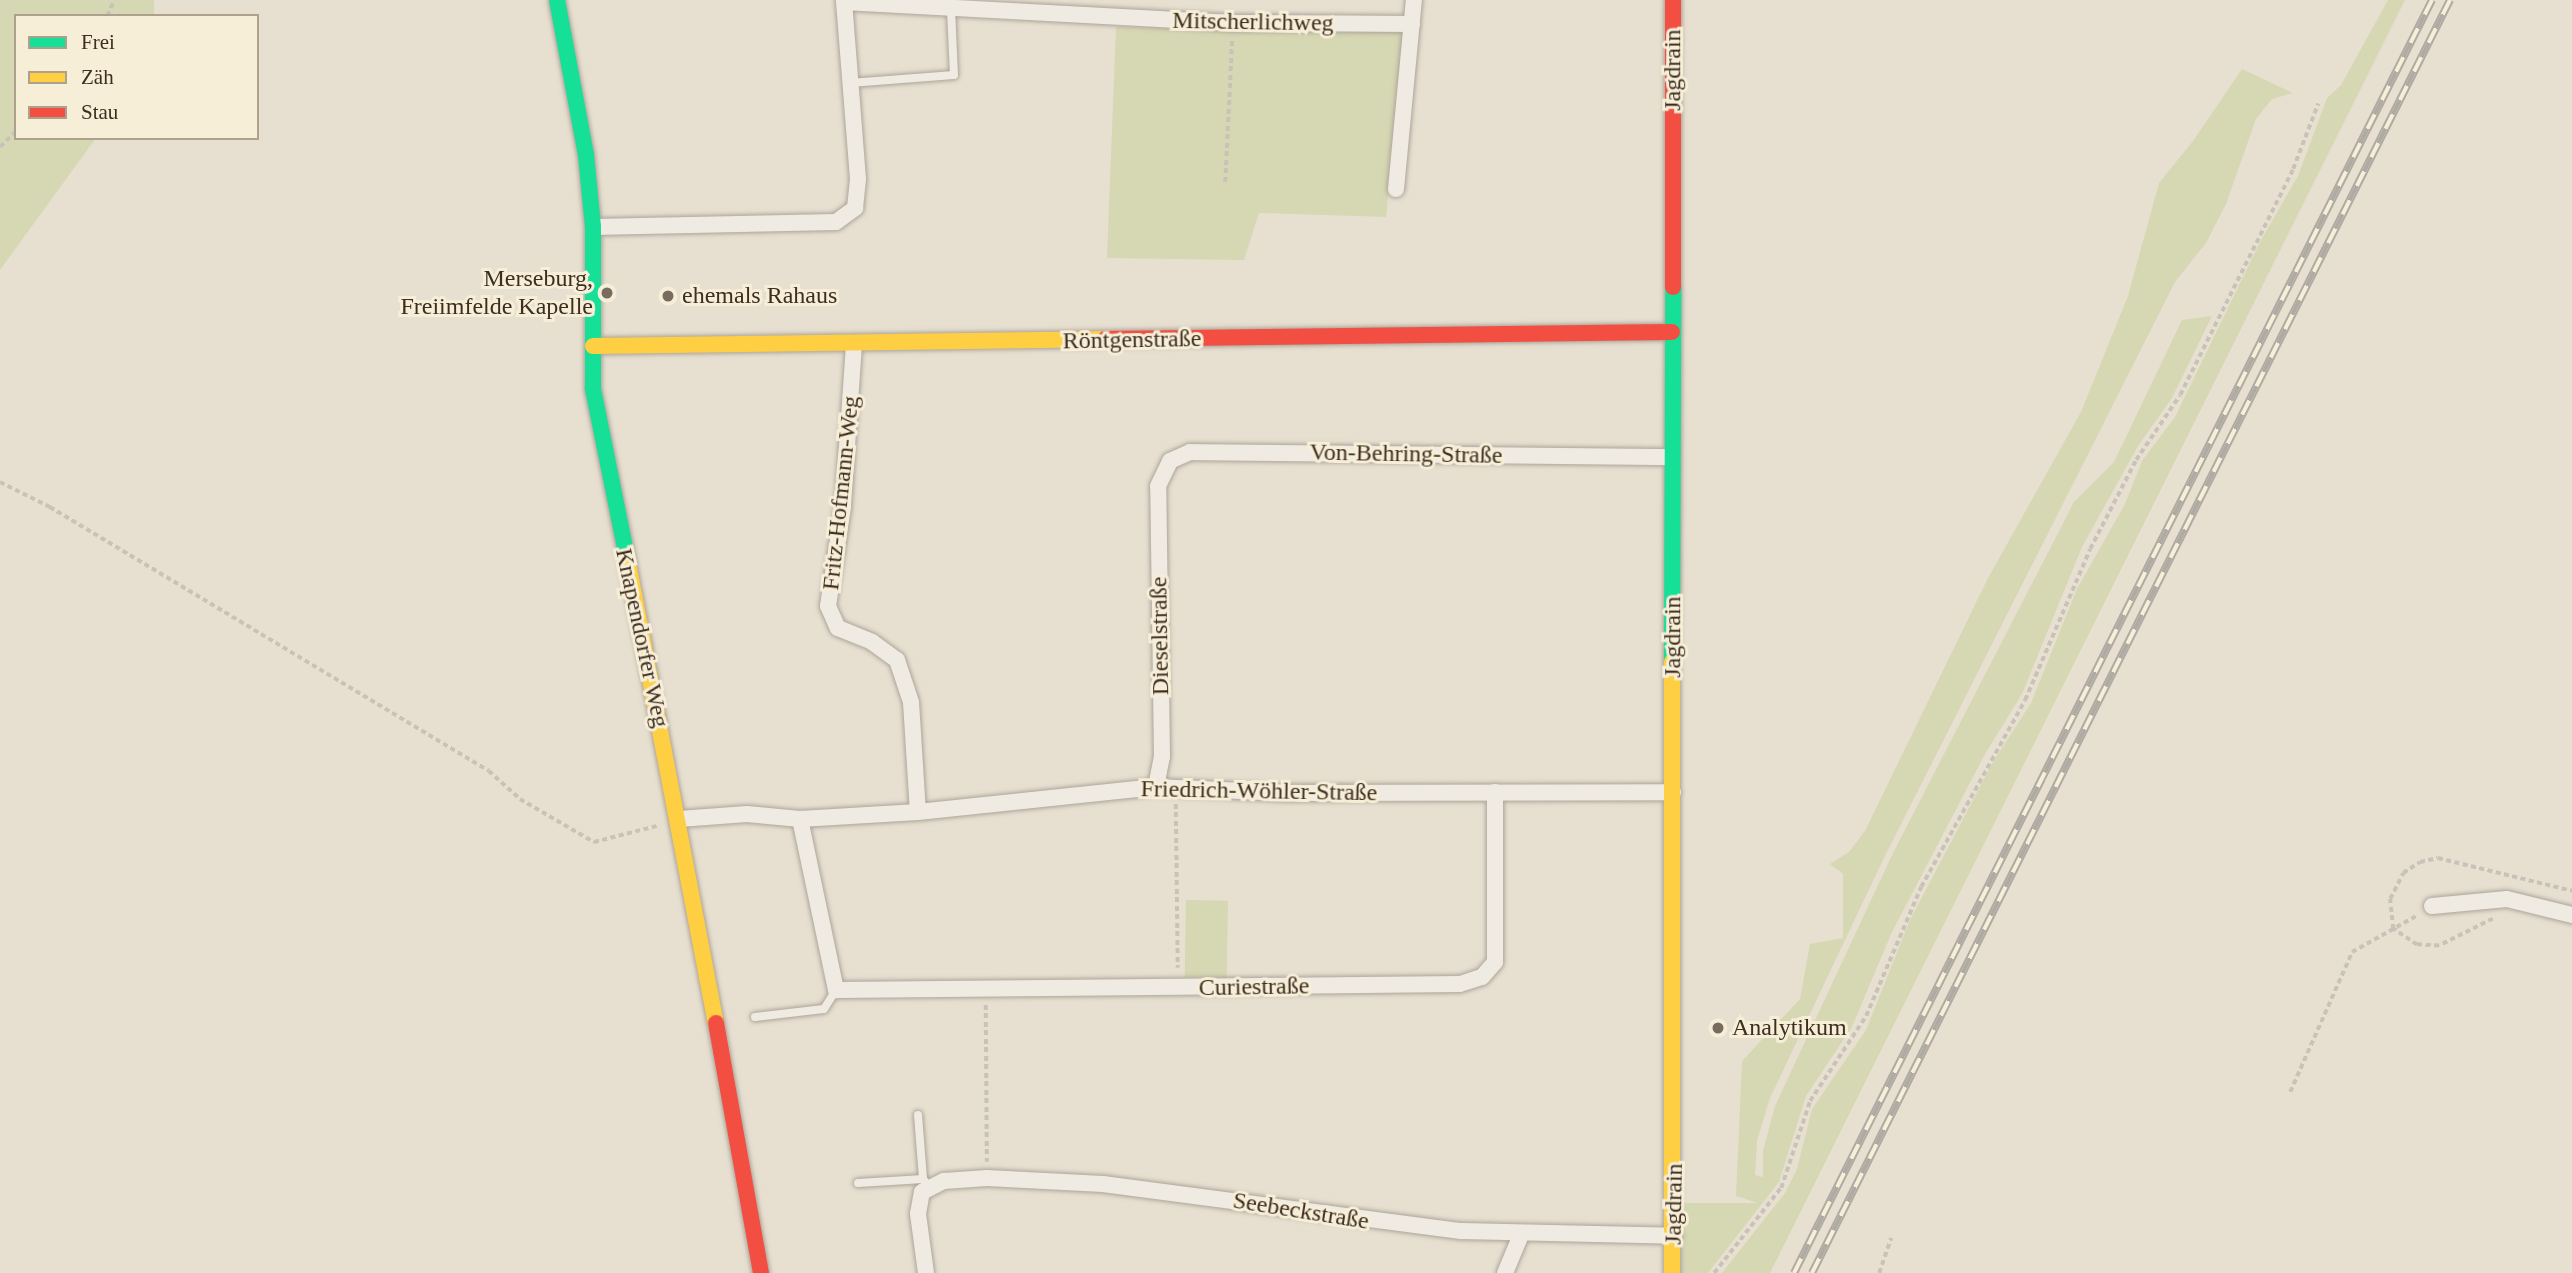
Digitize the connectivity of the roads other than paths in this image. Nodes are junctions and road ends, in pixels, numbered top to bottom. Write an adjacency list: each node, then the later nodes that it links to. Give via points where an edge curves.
1 (557, 0): 9 (street, Knapendorfer Weg, via 586,155)
2 (1414, 0): 6 (street)
3 (1673, 0): 10 (street, Jagdrain)
4 (844, 1): 5 (street, Mitscherlichweg); 7 (street)
5 (951, 9): 6 (street, Mitscherlichweg, via 1233,23); 7 (lane, via 954,75)
6 (1412, 24): 8 (street)
7 (850, 83): 9 (street, via 858,179 855,208 836,222)
8 (1396, 189)
9 (593, 227): 12 (street, Knapendorfer Weg)
10 (1672, 332): 11 (street, Röntgenstraße); 13 (street, Jagdrain)
11 (855, 344): 12 (street, Röntgenstraße); 18 (street, Fritz-Hofmann-Weg, via 843,507 828,607 838,628 872,642 897,660 911,702)
12 (593, 346): 19 (street, Knapendorfer Weg, via 593,389 605,459)
13 (1672, 457): 14 (street, Von-Behring-Straße, via 1190,452 1170,461); 17 (street, Jagdrain)
14 (1158, 485): 15 (street, Dieselstraße, via 1162,757)
15 (1156, 787): 16 (street, Friedrich-Wöhler-Straße, via 1285,793); 18 (street, Friedrich-Wöhler-Straße)
16 (1495, 792): 17 (street, Friedrich-Wöhler-Straße); 23 (street, Curiestraße, via 1495,962 1482,977 1460,984)
17 (1673, 792): 29 (street, Jagdrain)
18 (918, 811): 20 (street, Friedrich-Wöhler-Straße)
19 (679, 819): 20 (street, Friedrich-Wöhler-Straße, via 747,814); 30 (street, Knapendorfer Weg)
20 (800, 819): 23 (street)
21 (2432, 906): 22 (street, via 2507,899)
22 (2572, 915)
23 (836, 990): 24 (lane, via 824,1009)
24 (755, 1017)
25 (918, 1115): 27 (lane)
26 (858, 1183): 27 (lane)
27 (926, 1183): 28 (street, Seebeckstraße, via 987,1178 1103,1184 1354,1221); 31 (street, via 918,1214)
28 (1521, 1235): 29 (street, Seebeckstraße); 32 (street)
29 (1674, 1236): 33 (street, Jagdrain)
30 (761, 1273)
31 (926, 1273)
32 (1505, 1273)
33 (1672, 1273)

